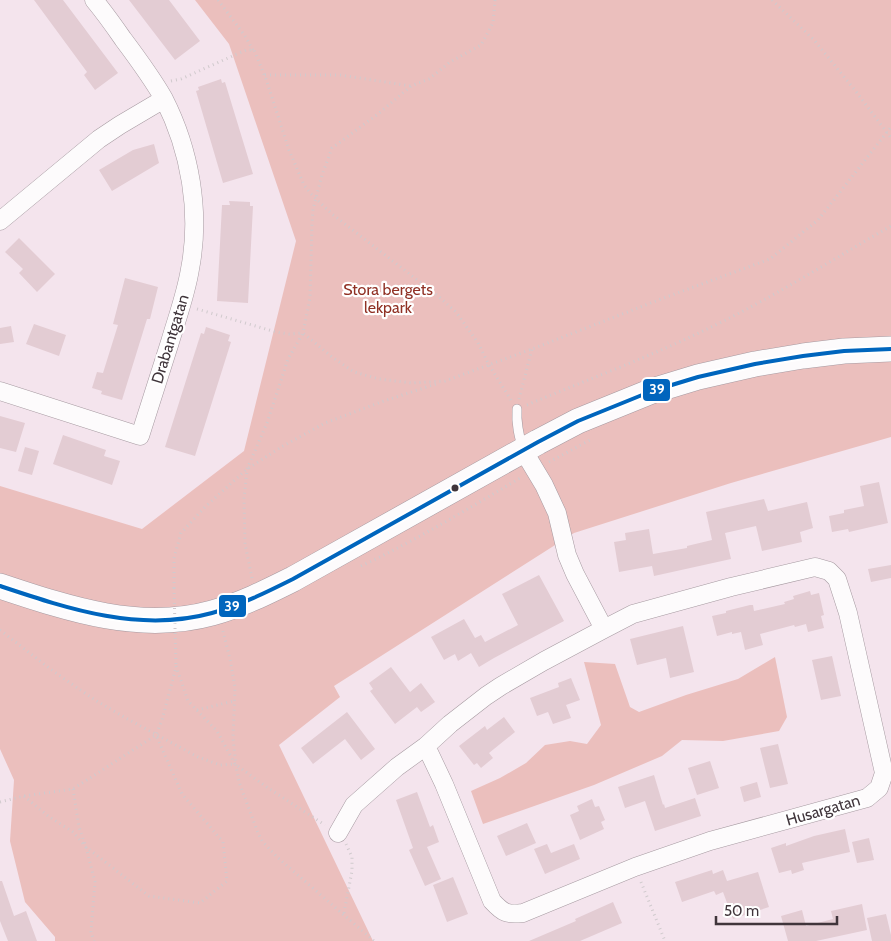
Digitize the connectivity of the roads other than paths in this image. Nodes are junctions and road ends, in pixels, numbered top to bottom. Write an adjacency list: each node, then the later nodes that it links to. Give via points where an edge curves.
1 (94, 0): 2 (street, Drabantgatan)
2 (160, 92): 3 (street); 5 (street, Drabantgatan, via 181,139 188,167 193,195 193,248 182,303 140,436)
3 (0, 221)
4 (891, 349): 7 (street, via 802,356 698,377 652,391 578,421)
5 (0, 391)
6 (517, 409): 7 (lane, via 516,420)
7 (523, 450): 8 (street, via 309,571 256,598 210,614 154,621 131,620 98,615); 9 (street, via 557,512 575,574)
8 (0, 586)
9 (604, 629): 10 (street, Husargatan, via 501,686); 10 (street, Husargatan, via 634,614 730,587 815,567 829,570 837,579 848,613 884,773 879,788 867,798 710,841 635,867 523,913 510,914 500,911 492,901)
10 (426, 746): 11 (street, Husargatan, via 354,805)
11 (338, 833)

